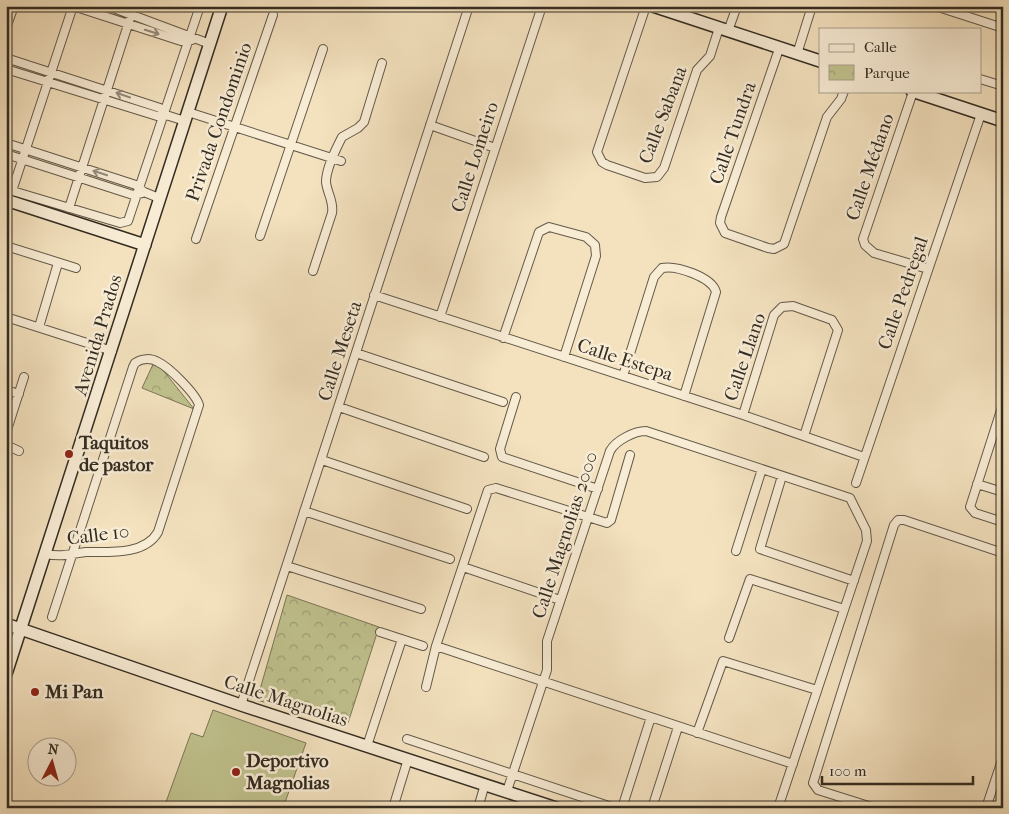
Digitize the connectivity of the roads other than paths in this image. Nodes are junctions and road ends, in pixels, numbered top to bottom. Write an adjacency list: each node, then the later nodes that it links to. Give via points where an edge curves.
1 (14, 6): 17 (street)
2 (73, 6): 16 (street); 29 (street)
3 (108, 6): 14 (street)
4 (200, 6): 20 (street)
5 (222, 6): 21 (main road, Avenida Prados)
6 (469, 6): 42 (street, Calle Meseta)
7 (542, 6): 46 (street, Calle Lomeiro)
8 (646, 6): 19 (street, Calle Sabana, via 597,152 607,165 646,178 657,176 664,168 697,70 710,56)
9 (653, 6): 13 (main road)
10 (737, 6): 19 (street)
11 (812, 6): 24 (street)
12 (936, 6): 18 (street)
13 (665, 8): 19 (main road)
14 (133, 10): 16 (street); 20 (street)
15 (273, 15): 43 (street, Privada Condominio)
16 (128, 25): 20 (street, one-way to 20); 33 (street)
17 (6, 28)
18 (1003, 28)
19 (724, 30): 22 (main road)
20 (191, 39): 21 (street); 38 (street)
21 (210, 44): 40 (main road, Avenida Prados)
22 (779, 48): 24 (main road); 34 (street, Calle Tundra, via 721,217 722,228 730,236 768,248 780,248 787,239 827,117)
23 (323, 49): 45 (street)
24 (797, 54): 26 (main road)
25 (6, 58): 29 (street)
26 (819, 62)
27 (382, 63): 50 (street, via 364,122 342,137)
28 (6, 69): 31 (street)
29 (52, 72): 31 (street); 33 (street)
30 (982, 80): 32 (street)
31 (48, 82): 37 (street); 47 (street)
32 (1003, 86)
33 (106, 90): 37 (street); 38 (street, one-way to 33)
34 (844, 92)
35 (912, 92): 63 (street, Calle Médano, via 863,240 874,253)
36 (915, 92): 39 (main road)
37 (103, 100): 38 (street); 51 (street)
38 (164, 114): 40 (street); 53 (street)
39 (981, 114): 41 (main road); 63 (street, Calle Pedregal)
40 (186, 117): 43 (street); 55 (main road, Avenida Prados)
41 (1003, 121)
42 (430, 125): 46 (street); 65 (street, Calle Meseta)
43 (235, 127): 45 (street); 58 (street, Privada Condominio)
44 (6, 143): 47 (street)
45 (292, 145): 50 (street); 57 (street)
46 (496, 148): 67 (street, Calle Lomeiro)
47 (26, 149): 49 (street); 51 (street)
48 (6, 154): 49 (street)
49 (23, 159): 52 (street); 54 (street)
50 (337, 160): 64 (street, via 326,182 333,203 332,213)
51 (81, 167): 52 (street); 53 (street, one-way to 51)
52 (78, 176): 53 (street); 56 (street)
53 (140, 192): 55 (street); 56 (street, via 128,221 122,223)
54 (8, 193): 56 (street); 60 (main road)
55 (159, 198): 60 (main road, Avenida Prados)
56 (69, 208)
57 (260, 236)
58 (196, 239)
59 (6, 246): 61 (street)
60 (144, 246): 70 (main road, Avenida Prados)
61 (58, 262): 62 (street); 68 (street)
62 (76, 268)
63 (928, 269): 89 (street, Calle Pedregal)
64 (313, 271)
65 (374, 296): 67 (street, Calle Estepa); 71 (street, Calle Meseta)
66 (6, 317): 68 (street)
67 (440, 317): 69 (street, Calle Estepa)
68 (39, 328): 70 (street)
69 (503, 338): 72 (street, Calle Estepa); 72 (street, via 539,232 549,227 586,237 595,245 596,256)
70 (112, 351): 103 (main road, Avenida Prados)
71 (356, 353): 79 (street); 81 (street, Calle Meseta)
72 (564, 358): 73 (street, Calle Estepa)
73 (623, 376): 77 (street, Calle Estepa); 77 (street, via 654,277 662,268 673,268 706,279 716,292)
74 (24, 377): 76 (street)
75 (6, 390): 76 (street)
76 (18, 394): 83 (street)
77 (684, 396): 82 (street, Calle Estepa)
78 (516, 397): 95 (street, via 500,449 502,457)
79 (503, 402)
80 (1003, 404): 94 (street)
81 (339, 407): 88 (street); 90 (street, Calle Meseta)
82 (742, 415): 84 (street, Calle Estepa); 84 (street, Calle Llano, via 774,315 787,305 802,308 832,320 838,330)
83 (6, 433)
84 (804, 436): 89 (street, Calle Estepa)
85 (6, 445): 86 (street)
86 (19, 451)
87 (630, 455): 99 (street, via 610,522)
88 (484, 457)
89 (864, 457): 93 (street, Calle Pedregal)
90 (322, 460): 97 (street); 98 (street, Calle Meseta)
91 (762, 469): 92 (street, Calle Magnolias 2000); 95 (street, Calle Magnolias 2000, via 643,431 613,446); 101 (street)
92 (782, 476): 108 (street, Calle Magnolias 2000, via 850,498 868,535); 108 (street, via 760,549)
93 (856, 483)
94 (977, 484): 96 (street); 100 (street, via 971,510)
95 (598, 489): 99 (street, Calle Magnolias 2000)
96 (1003, 492)
97 (467, 509)
98 (304, 511): 105 (street); 106 (street, Calle Meseta)
99 (588, 518): 107 (street, via 490,488); 109 (street, Calle Magnolias 2000)
100 (1003, 522)
101 (736, 551)
102 (1003, 552): 143 (street, via 904,520 898,520 894,525 813,783 818,790)
103 (46, 554): 104 (street, Calle 10); 114 (main road, Avenida Prados)
104 (73, 555): 104 (street, Calle 10, via 135,362 143,359 158,361 195,396 199,405 158,532 152,540 133,549); 112 (street)
105 (450, 559)
106 (287, 566): 110 (street); 124 (street, Calle Meseta)
107 (463, 567): 109 (street); 119 (street)
108 (854, 582): 111 (street)
109 (560, 600): 121 (street, Calle Magnolias 2000, via 547,641)
110 (421, 609)
111 (844, 609): 116 (street, via 750,579); 123 (street)
112 (52, 617)
113 (6, 624): 114 (main road, Calle Magnolias)
114 (21, 629): 120 (main road, Avenida Prados); 124 (main road, Calle Magnolias)
115 (380, 632): 117 (street)
116 (729, 638)
117 (402, 639): 118 (street); 129 (street)
118 (423, 646)
119 (436, 646): 121 (street); 122 (street)
120 (6, 674)
121 (543, 682): 125 (street); 133 (street, Calle Magnolias 2000)
122 (426, 687)
123 (817, 690): 127 (street, via 723,661); 132 (street)
124 (241, 705): 129 (main road, Calle Magnolias)
125 (651, 718): 126 (street); 140 (street)
126 (678, 727): 127 (street); 141 (street)
127 (698, 733): 132 (street)
128 (407, 739): 133 (street)
129 (367, 746): 131 (main road, Calle Magnolias)
130 (1003, 757): 144 (street)
131 (408, 759): 134 (main road, Calle Magnolias); 136 (street)
132 (793, 764): 142 (street)
133 (513, 774): 135 (street, Calle Magnolias 2000); 139 (street)
134 (485, 784): 135 (main road, Calle Magnolias); 137 (street)
135 (507, 791): 138 (main road, Calle Magnolias)
136 (393, 808)
137 (478, 808)
138 (556, 808)
139 (615, 808)
140 (622, 808)
141 (652, 808)
142 (778, 808)
143 (875, 808)
144 (986, 808)

